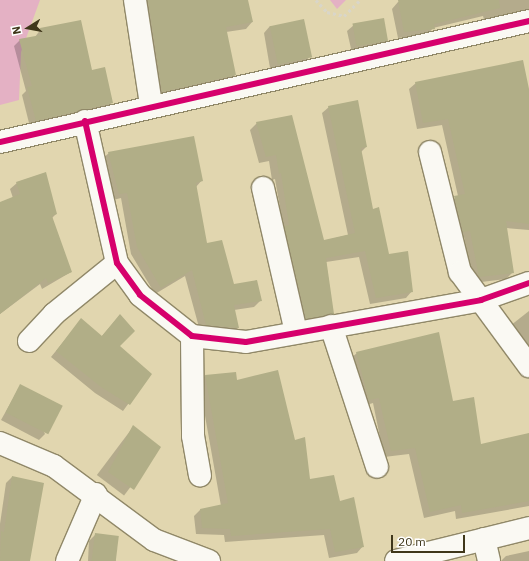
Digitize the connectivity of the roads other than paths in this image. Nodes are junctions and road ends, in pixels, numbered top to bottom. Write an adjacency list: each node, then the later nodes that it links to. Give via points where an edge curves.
1 (135, 0): 3 (street)
2 (529, 21): 3 (street)
3 (151, 105): 4 (street)
4 (85, 121): 5 (street); 8 (street)
5 (0, 142)
6 (430, 152): 10 (street, via 460,272)
7 (263, 188): 12 (street)
8 (117, 263): 13 (street, via 140,295); 14 (street, via 54,314)
9 (529, 282): 10 (street)
10 (482, 300): 11 (street); 15 (street)
11 (331, 326): 12 (street); 17 (street)
12 (296, 332): 13 (street, via 246,342)
13 (192, 336): 18 (street, via 194,436)
14 (29, 342)
15 (529, 366)
16 (0, 443): 19 (street, via 54,466)
17 (377, 467)
18 (200, 475)
19 (96, 494): 22 (street); 23 (street, via 154,540)
20 (529, 528): 21 (street)
21 (484, 539): 24 (street); 25 (street)
22 (67, 561)
23 (209, 561)
24 (396, 561)
25 (489, 561)

